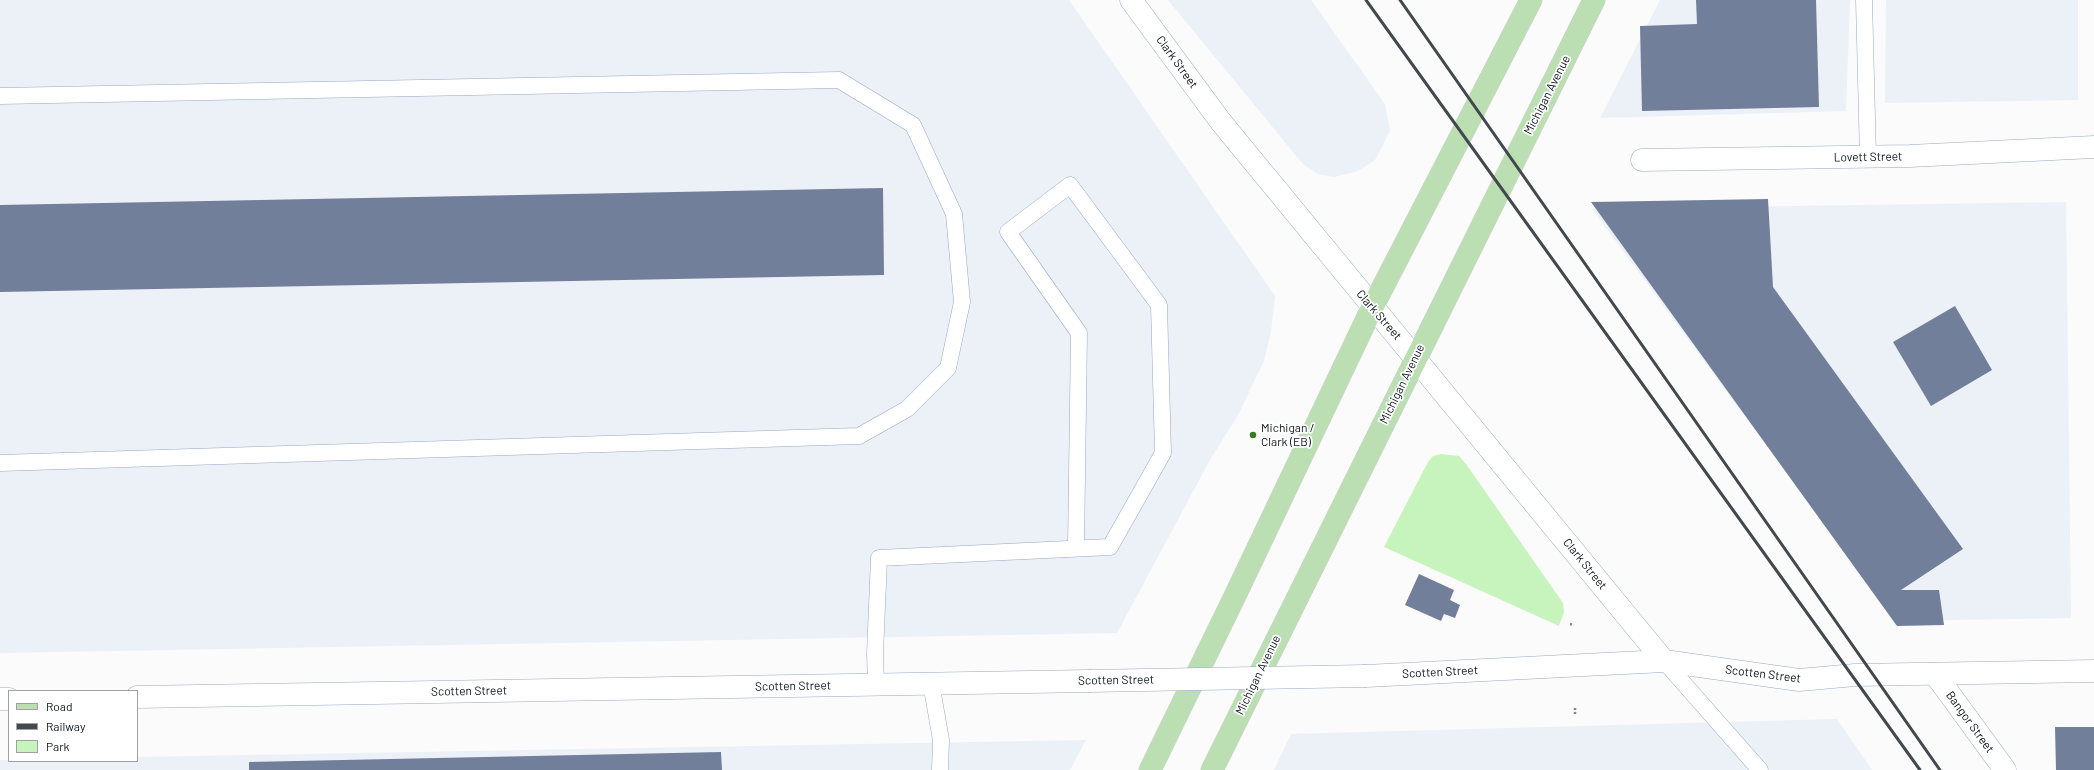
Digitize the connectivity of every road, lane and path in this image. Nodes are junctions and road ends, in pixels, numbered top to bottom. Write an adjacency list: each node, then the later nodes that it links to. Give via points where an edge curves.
1 (1131, 0): 9 (street, Clark Street, via 1221,122)
2 (1531, 0): 9 (main road)
3 (1594, 0): 10 (main road, Michigan Avenue)
4 (1864, 0): 7 (lane)
5 (0, 96): 11 (lane, via 839,80 913,125 954,214 962,302 948,368 907,409 859,436)
6 (2094, 147): 7 (street, Lovett Street)
7 (1868, 157): 8 (street, Lovett Street)
8 (1642, 160)
9 (1372, 308): 10 (street, Clark Street); 24 (main road, via 1234,600)
10 (1415, 357): 15 (street, Clark Street); 25 (main road, Michigan Avenue)
11 (0, 463)
12 (1076, 548): 12 (lane, via 1110,547 1163,453 1159,305 1070,185 1008,232 1079,332); 19 (lane, via 879,558)
13 (1570, 624): 14 (path)
14 (1574, 625)
15 (1664, 661): 17 (street, Scotten Street, via 1799,680 1855,675); 18 (street, Scotten Street, bridge, via 1366,676); 26 (lane)
16 (2094, 671): 17 (street, Scotten Street)
17 (1935, 674): 27 (street, Bangor Street)
18 (931, 683): 19 (street, Scotten Street); 23 (lane, via 941,740)
19 (876, 684): 20 (street, Scotten Street)
20 (138, 697)
21 (1575, 708): 22 (path)
22 (1575, 714)
23 (940, 770)
24 (1150, 770)
25 (1212, 770)
26 (1760, 770)
27 (2005, 770)

